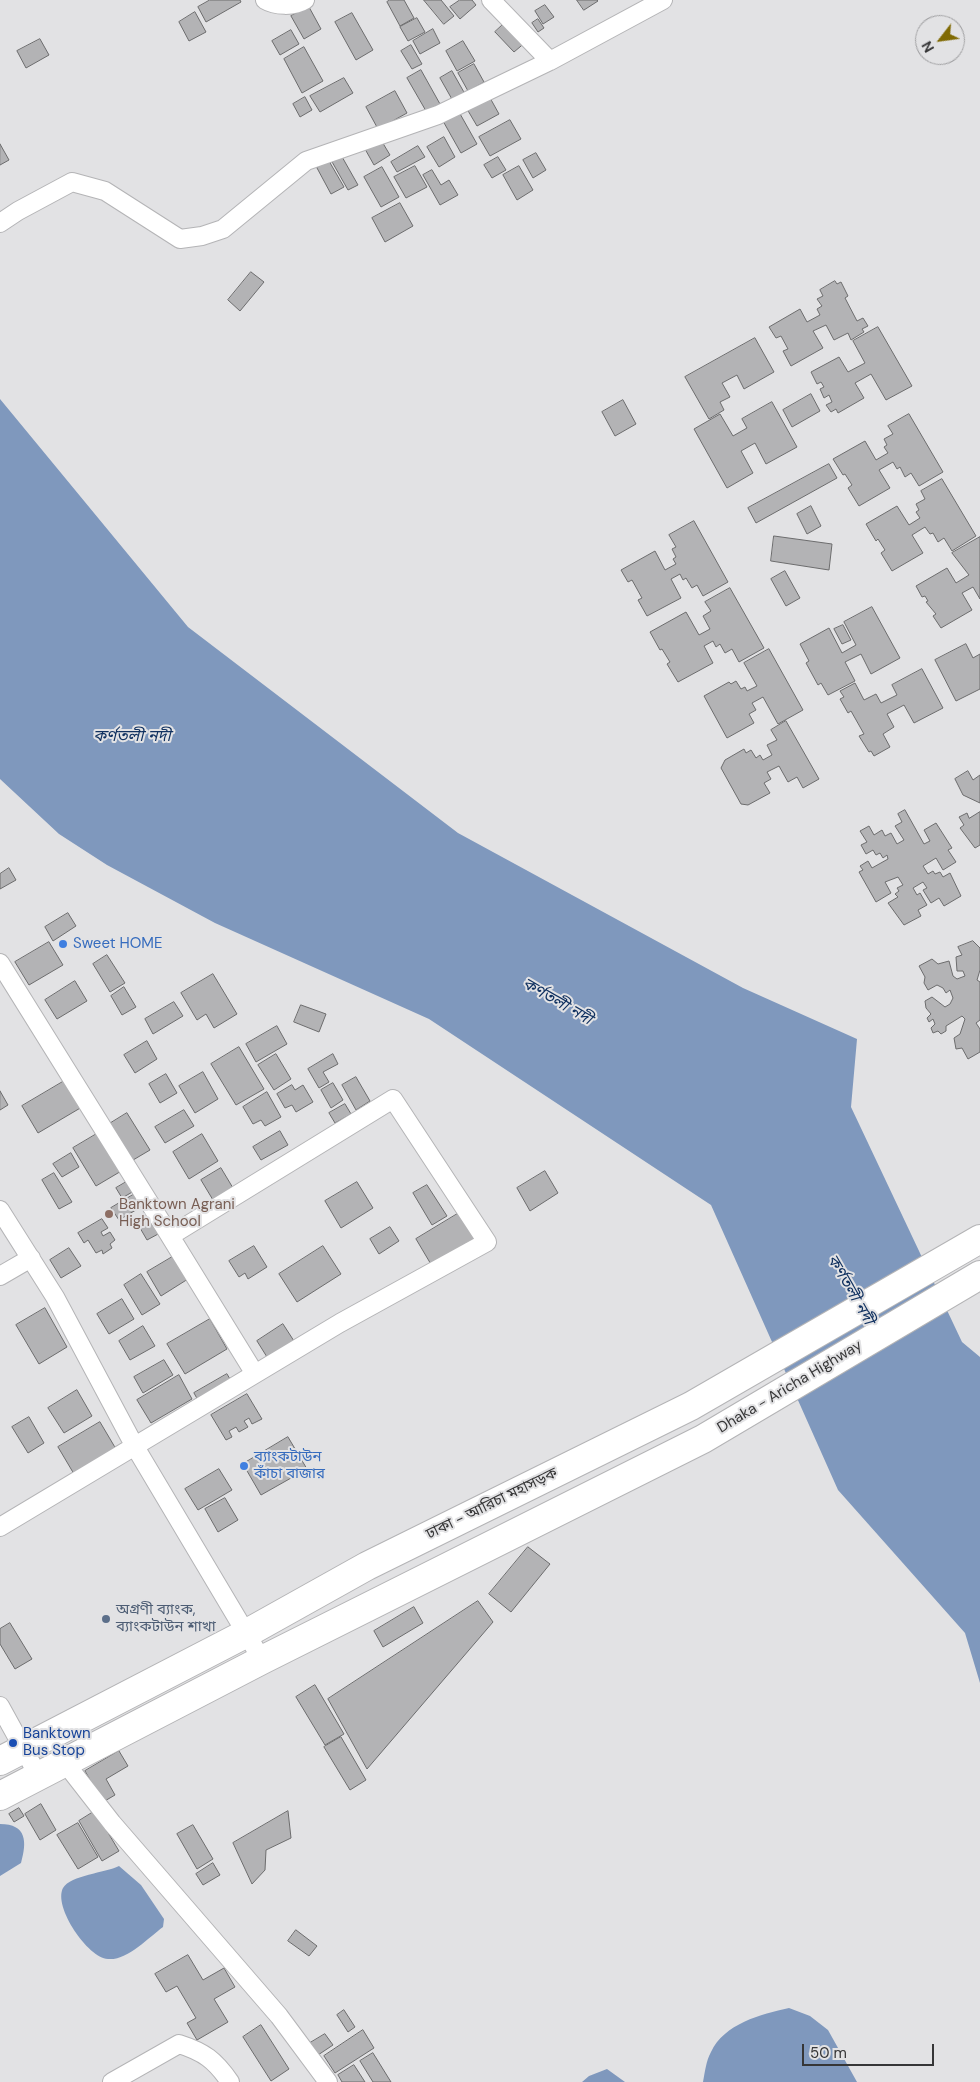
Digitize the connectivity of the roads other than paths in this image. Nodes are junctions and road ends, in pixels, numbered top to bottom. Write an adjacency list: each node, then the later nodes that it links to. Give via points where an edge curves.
1 (265, 0): 2 (street, via 273,5)
2 (305, 0)
3 (491, 0): 5 (street)
4 (663, 0): 5 (street)
5 (550, 61): 6 (street, via 438,115 306,161 223,228 202,236 180,239 105,191 72,182)
6 (0, 223)
7 (0, 963): 9 (street)
8 (0, 1210): 11 (street)
9 (170, 1236): 14 (street); 14 (street, via 393,1099 487,1242)
10 (980, 1239): 17 (highway, ঢাকা - আরিচা মহাসড়ক, via 692,1406 367,1566)
11 (31, 1258): 13 (street); 15 (street)
12 (980, 1275): 18 (highway, Dhaka - Aricha Highway, via 703,1439)
13 (0, 1276)
14 (255, 1374): 15 (street)
15 (134, 1445): 16 (street); 17 (street)
16 (0, 1527)
17 (247, 1633): 18 (street); 20 (highway, ঢাকা - আরিচা মহাসড়ক)
18 (262, 1660): 22 (highway)
19 (0, 1706): 20 (street)
20 (24, 1748): 21 (highway, ঢাকা - আরিচা মহাসড়ক); 23 (street)
21 (0, 1761)
22 (66, 1764): 23 (highway); 27 (street, via 112,1823 279,2016)
23 (39, 1777): 24 (highway)
24 (0, 1796)
25 (112, 2082): 26 (street, via 179,2044 199,2050 218,2065)
26 (230, 2082)
27 (328, 2082)

